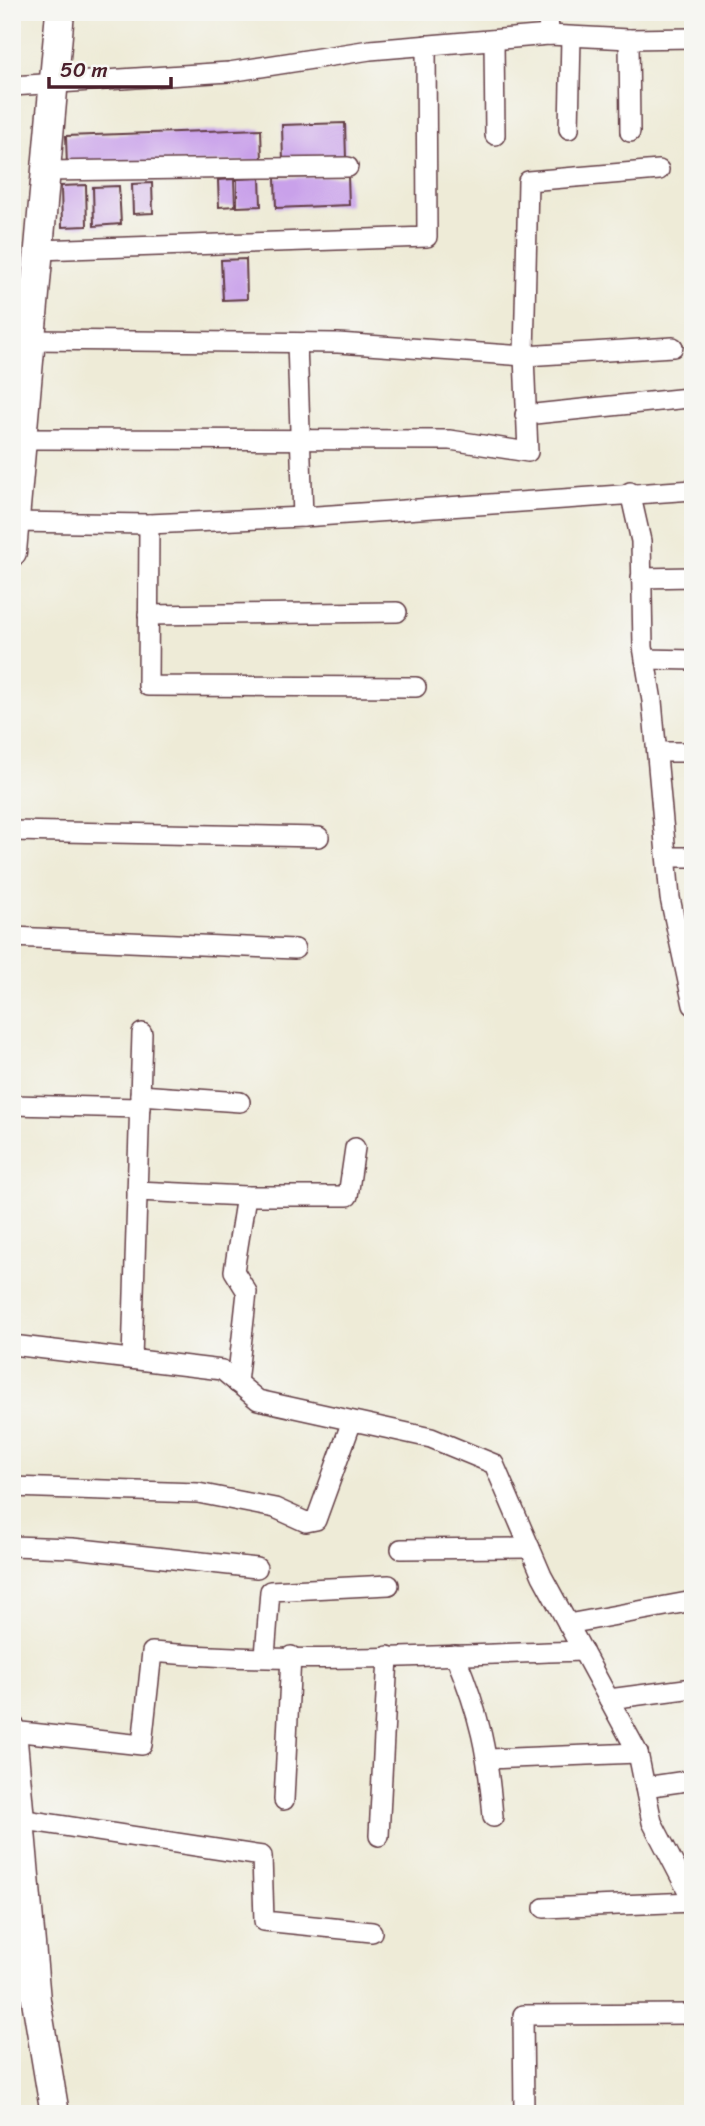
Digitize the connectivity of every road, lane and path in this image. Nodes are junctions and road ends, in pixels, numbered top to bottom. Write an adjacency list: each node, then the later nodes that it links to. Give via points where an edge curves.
1 (60, 12): 9 (main road)
2 (548, 12): 3 (street)
3 (549, 35): 4 (street); 6 (street)
4 (571, 37): 7 (street); 11 (street)
5 (693, 38): 7 (street)
6 (494, 40): 8 (street); 13 (street)
7 (629, 40): 12 (street)
8 (426, 45): 9 (street, via 229,72); 17 (street, via 427,237)
9 (54, 83): 10 (street); 16 (main road)
10 (12, 86)
11 (569, 129)
12 (630, 131)
13 (495, 135)
14 (348, 167): 16 (street)
15 (659, 170): 21 (street, via 528,181)
16 (45, 171): 17 (main road)
17 (38, 250): 18 (main road)
18 (30, 340): 19 (street); 23 (main road)
19 (297, 342): 21 (street); 26 (street)
20 (673, 347): 21 (street)
21 (524, 356): 24 (street)
22 (688, 398): 24 (street)
23 (19, 399): 25 (main road)
24 (524, 415): 26 (street, via 528,452 450,440)
25 (22, 439): 26 (street); 30 (main road)
26 (300, 439): 29 (street)
27 (693, 490): 28 (street)
28 (631, 492): 29 (street); 34 (street, via 641,541)
29 (303, 517): 31 (street)
30 (13, 522): 31 (street); 32 (main road)
31 (149, 524): 36 (street)
32 (12, 552)
33 (693, 577): 34 (street)
34 (642, 578): 37 (street)
35 (397, 612): 36 (street)
36 (148, 615): 39 (street, via 148,686)
37 (645, 659): 38 (street); 40 (street)
38 (693, 660)
39 (416, 687)
40 (657, 752): 41 (street); 44 (street)
41 (693, 752)
42 (12, 831): 43 (street)
43 (318, 837)
44 (667, 857): 45 (street); 46 (street)
45 (693, 857)
46 (683, 915): 49 (street)
47 (12, 937): 48 (street)
48 (295, 949)
49 (693, 1005)
50 (142, 1033): 51 (street)
51 (140, 1101): 52 (street); 53 (street); 55 (street)
52 (240, 1102)
53 (12, 1105)
54 (355, 1149): 56 (street, via 348,1196)
55 (137, 1191): 56 (street); 58 (street)
56 (246, 1196): 59 (street, via 234,1271 247,1292)
57 (12, 1345): 58 (street)
58 (132, 1359): 59 (street, via 222,1370)
59 (237, 1383): 60 (street, via 258,1400)
60 (352, 1421): 61 (street, via 316,1520 306,1522 275,1508 198,1493); 63 (street, via 431,1438 494,1464)
61 (12, 1487)
62 (12, 1546): 65 (street)
63 (530, 1548): 64 (street); 68 (street)
64 (401, 1549)
65 (257, 1568)
66 (388, 1585): 71 (street, via 270,1591)
67 (693, 1601): 68 (street)
68 (568, 1624): 69 (street)
69 (583, 1651): 70 (street); 75 (street)
70 (455, 1655): 73 (street); 78 (street, via 476,1705)
71 (265, 1656): 72 (street); 76 (street, via 152,1652 142,1745)
72 (291, 1656): 73 (street); 81 (street)
73 (388, 1656): 84 (street)
74 (693, 1688): 75 (street)
75 (609, 1699): 77 (street)
76 (12, 1730): 83 (main road)
77 (638, 1753): 78 (street); 80 (street)
78 (489, 1759): 82 (street)
79 (693, 1780): 80 (street)
80 (645, 1787): 85 (street, via 652,1822)
81 (284, 1800)
82 (493, 1817)
83 (16, 1818): 87 (street, via 262,1856 264,1921); 89 (main road, via 36,2000)
84 (379, 1836)
85 (693, 1902): 86 (street)
86 (544, 1908)
87 (372, 1932)
88 (693, 2014): 90 (street, via 523,2015)
89 (55, 2114)
90 (524, 2114)

